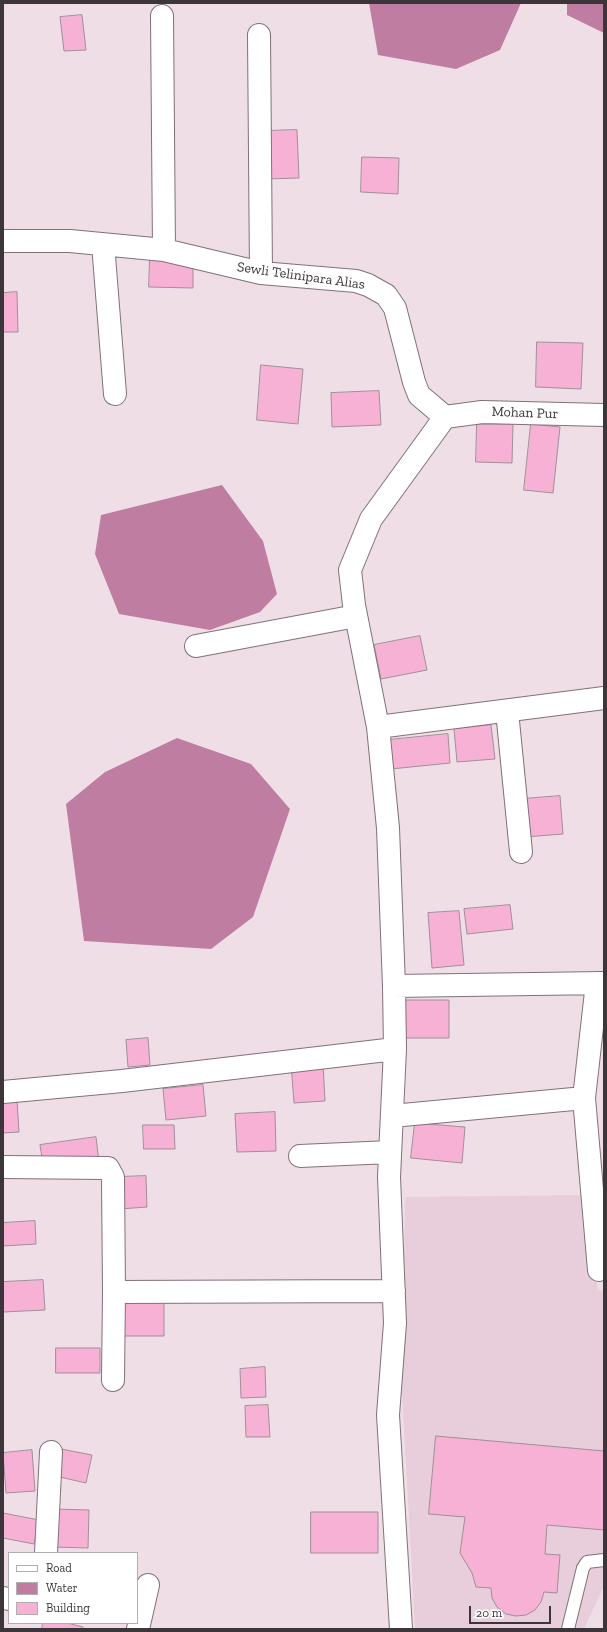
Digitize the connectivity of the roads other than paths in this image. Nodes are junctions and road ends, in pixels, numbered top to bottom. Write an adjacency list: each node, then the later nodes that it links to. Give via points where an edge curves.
1 (162, 16): 5 (street)
2 (259, 35): 6 (street)
3 (3, 241): 4 (street, Sewli Telinipara Alias, via 70,241)
4 (103, 244): 5 (street, Sewli Telinipara Alias); 7 (street)
5 (164, 250): 6 (street, Sewli Telinipara Alias)
6 (261, 274): 9 (street, Sewli Telinipara Alias, via 356,281 386,295 395,308 419,395)
7 (115, 394)
8 (604, 415): 9 (street, Mohan Pur, via 482,412)
9 (445, 417): 10 (street, via 371,518 350,570)
10 (356, 616): 11 (street); 14 (street)
11 (196, 646)
12 (604, 698): 13 (street)
13 (507, 710): 14 (street); 15 (street)
14 (378, 726): 17 (street, via 388,828)
15 (521, 852)
16 (601, 983): 17 (street); 20 (street)
17 (394, 986): 18 (street)
18 (394, 1049): 19 (street, via 122,1081); 21 (street)
19 (3, 1092)
20 (584, 1098): 21 (street); 25 (street)
21 (392, 1116): 22 (street)
22 (390, 1152): 23 (street); 26 (street)
23 (300, 1156)
24 (3, 1167): 27 (street, via 108,1168 113,1177)
25 (599, 1270)
26 (394, 1291): 27 (street); 34 (street, via 395,1323 388,1415)
27 (114, 1292): 28 (street)
28 (113, 1380)
29 (51, 1452): 30 (street)
30 (46, 1552)
31 (604, 1560): 35 (lane, via 587,1562 583,1568)
32 (148, 1585): 33 (street)
33 (138, 1629)
34 (401, 1629)
35 (568, 1629)

